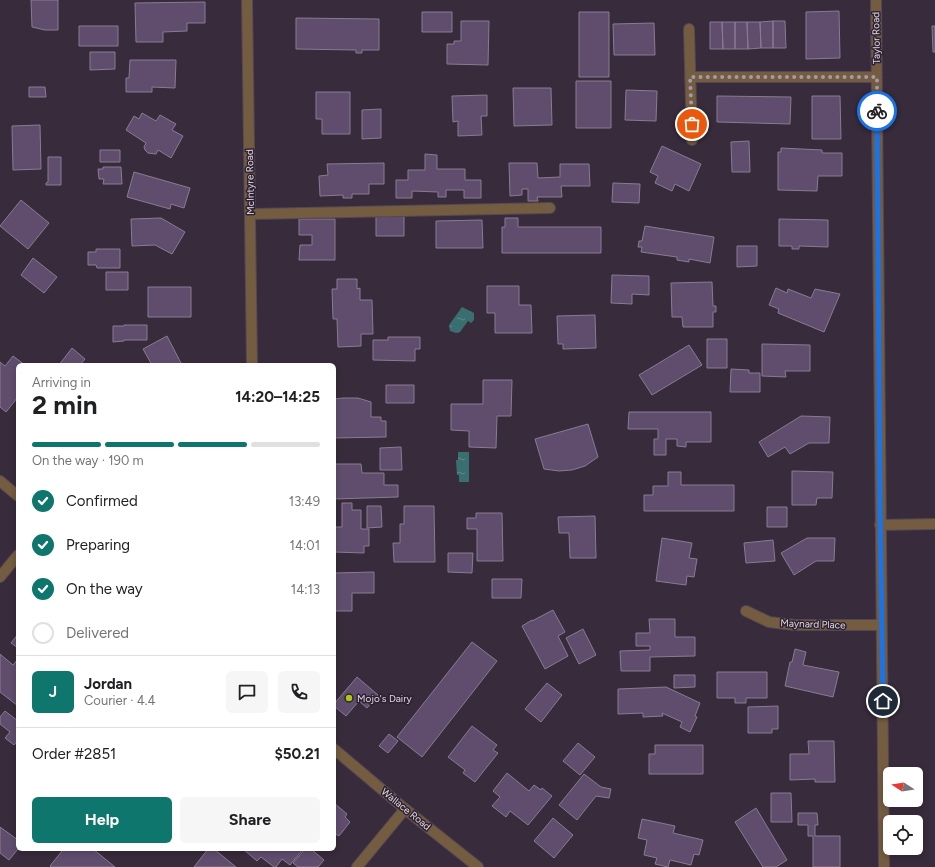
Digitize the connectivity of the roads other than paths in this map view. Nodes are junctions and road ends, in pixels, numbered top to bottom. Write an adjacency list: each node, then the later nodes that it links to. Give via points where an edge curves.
1 (248, 0): 8 (street, McIntyre Road)
2 (876, 0): 5 (street, Taylor Road)
3 (689, 29): 4 (street)
4 (690, 77): 5 (street); 6 (street)
5 (877, 77): 13 (street, Taylor Road)
6 (692, 140)
7 (550, 208): 8 (street)
8 (250, 214): 9 (street, McIntyre Road)
9 (252, 363)
10 (0, 481): 11 (street)
11 (16, 494)
12 (935, 524): 13 (street)
13 (880, 525): 17 (street, Taylor Road)
14 (16, 557): 15 (street)
15 (0, 577)
16 (746, 611): 17 (street, Maynard Place, via 769,622 794,625)
17 (882, 625): 22 (street, Taylor Road)
18 (336, 751): 19 (street, Wallace Road)
19 (405, 809): 20 (street); 21 (street, Wallace Road)
20 (357, 867)
21 (478, 867)
22 (884, 867)

